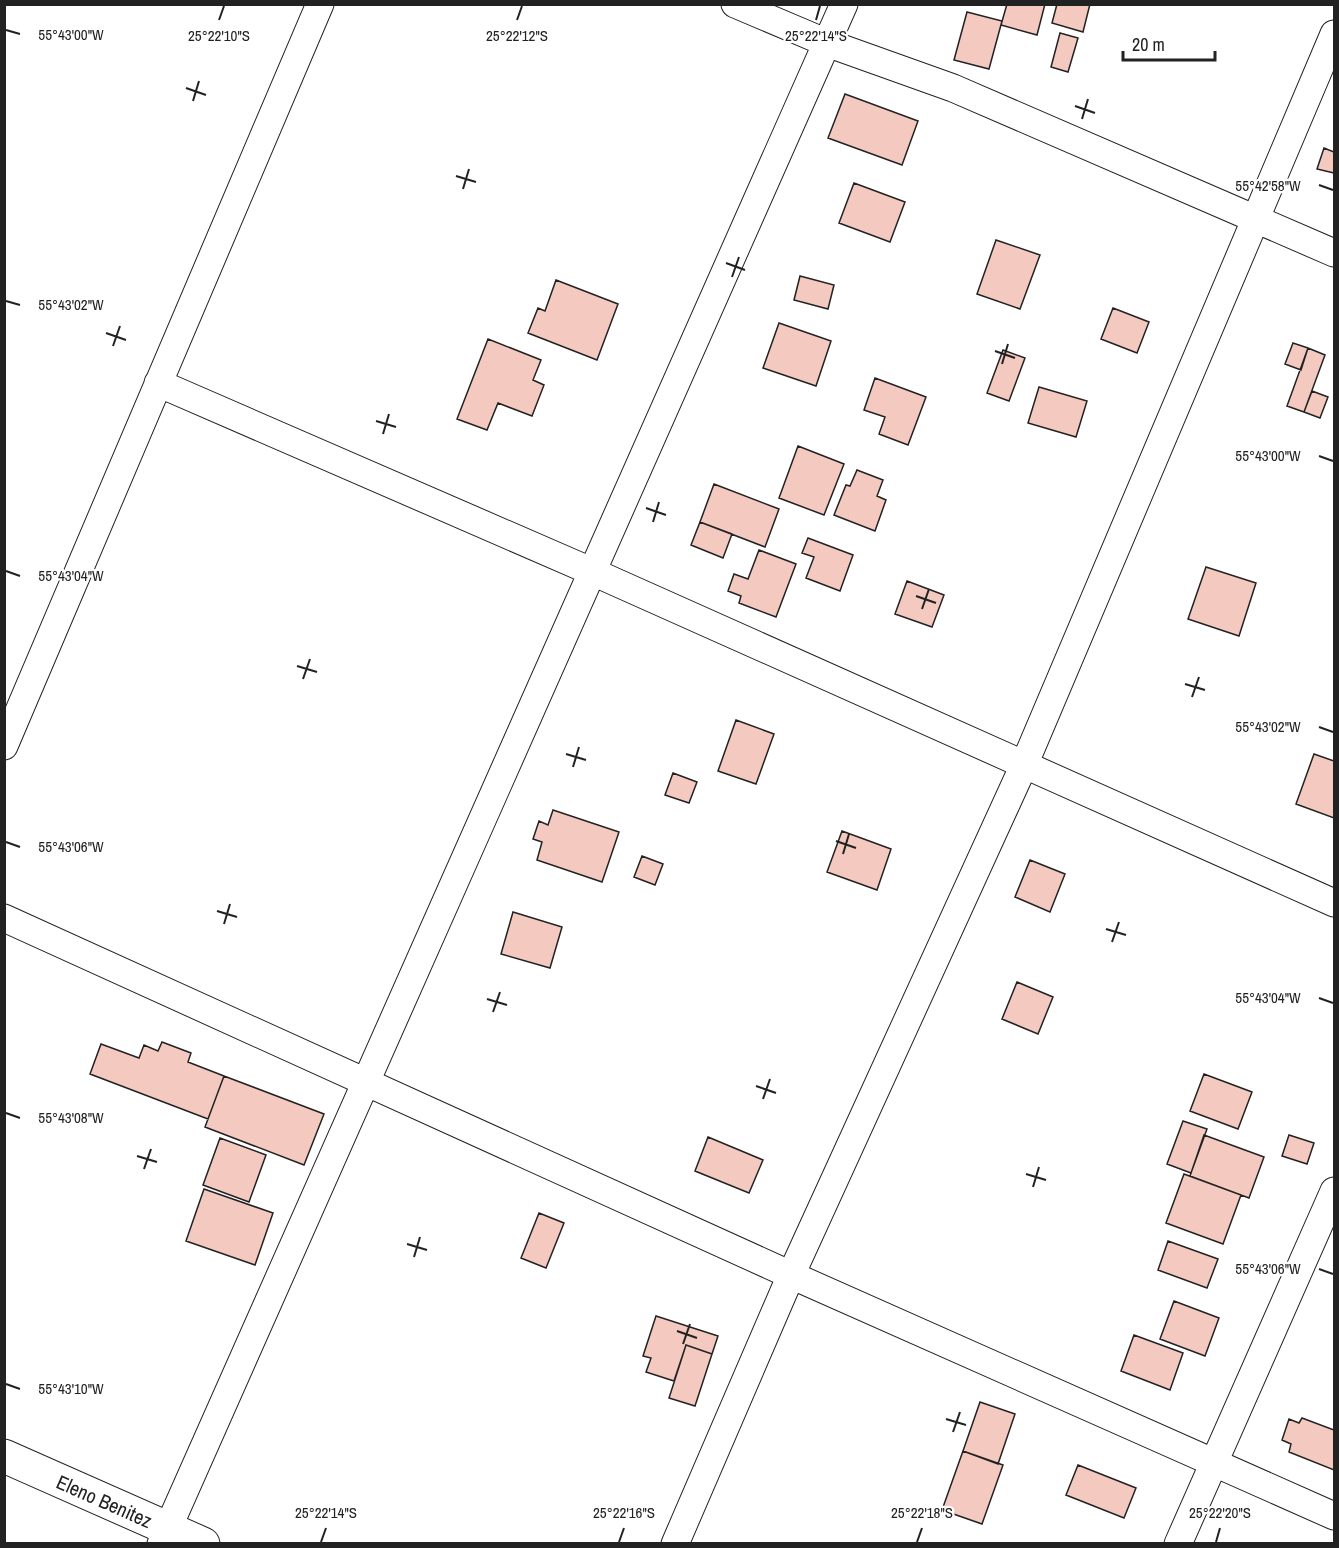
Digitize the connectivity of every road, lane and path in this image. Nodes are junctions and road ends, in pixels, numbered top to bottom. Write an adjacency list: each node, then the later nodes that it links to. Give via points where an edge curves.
1 (320, 4): 8 (street)
2 (735, 4): 5 (street)
3 (844, 4): 5 (street)
4 (1335, 34): 6 (street)
5 (826, 43): 6 (street, via 953,88); 9 (street)
6 (1255, 221): 7 (street); 11 (street)
7 (1335, 253)
8 (159, 383): 9 (street); 10 (street)
9 (592, 572): 11 (street); 14 (street)
10 (4, 746)
11 (1024, 765): 12 (street); 16 (street)
12 (1335, 903)
13 (4, 918): 14 (street)
14 (366, 1082): 16 (street); 20 (street)
15 (1335, 1191): 18 (street)
16 (791, 1275): 18 (street); 22 (street)
17 (4, 1456): 20 (street, Eleno Benitez)
18 (1214, 1463): 19 (street); 23 (street)
19 (1335, 1516)
20 (164, 1536): 21 (street, Eleno Benitez)
21 (203, 1544)
22 (675, 1544)
23 (1178, 1544)

